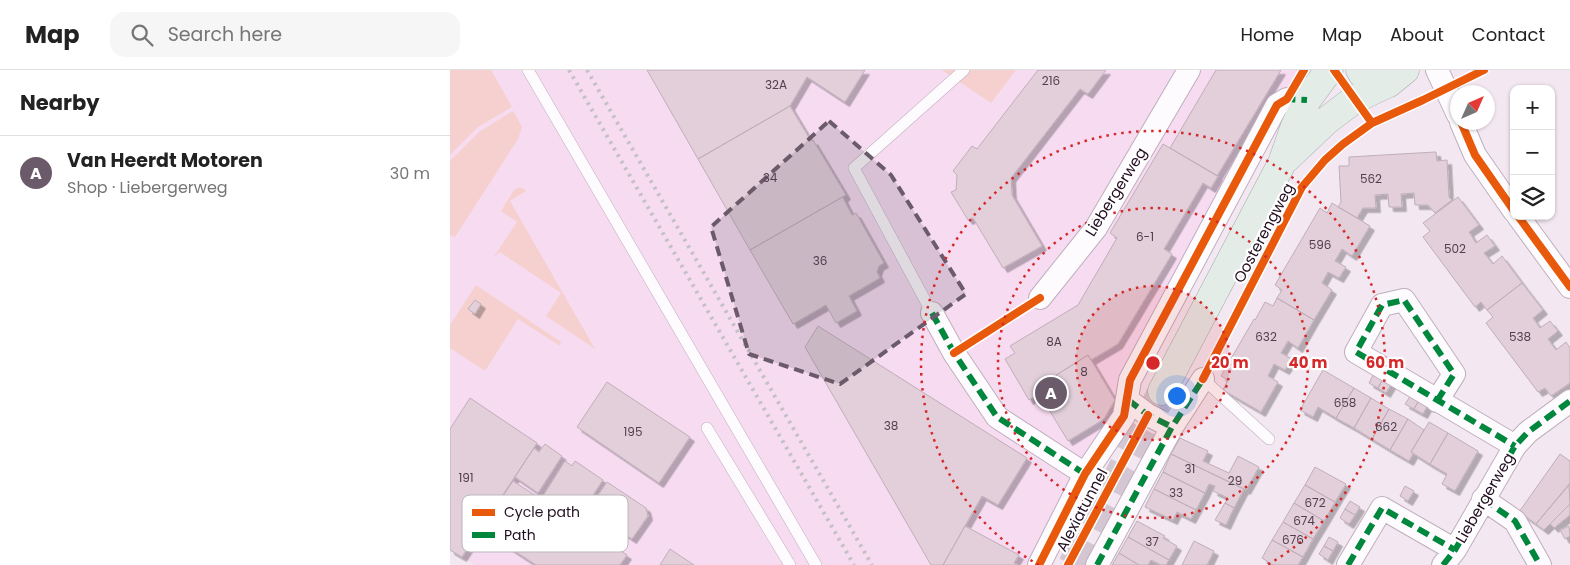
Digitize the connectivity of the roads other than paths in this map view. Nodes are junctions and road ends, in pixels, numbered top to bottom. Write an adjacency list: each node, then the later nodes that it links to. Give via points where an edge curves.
1 (528, 70): 30 (lane)
2 (964, 70): 16 (lane, via 854,168)
3 (1189, 70): 15 (street, Liebergerweg, via 1096,228)
4 (1329, 70): 9 (main road, Oosterengweg)
5 (1360, 70): 6 (main road, Oosterengweg, via 1373,81)
6 (1397, 77): 11 (main road, Oosterengweg, via 1355,98)
7 (1441, 80): 8 (street)
8 (1450, 99)
9 (1308, 100): 11 (main road, Oosterengweg); 19 (street, via 1287,99 1278,105 1130,380)
10 (1464, 130): 12 (street, via 1475,155)
11 (1282, 163): 18 (main road, Oosterengweg)
12 (1510, 205)
13 (1521, 220): 14 (street)
14 (1570, 288)
15 (1040, 298)
16 (932, 313): 26 (street, via 954,353 997,417)
17 (1203, 379): 22 (street); 24 (lane)
18 (1162, 391)
19 (1128, 400): 22 (street); 26 (street, via 1124,416)
20 (1437, 401): 20 (street, Liebergerweg, via 1454,374 1404,300 1382,305 1356,352); 25 (street, Liebergerweg)
21 (1570, 401): 25 (street, Liebergerweg, via 1528,432)
22 (1172, 427): 32 (street)
23 (707, 428): 29 (lane)
24 (1269, 439)
25 (1515, 446): 27 (street, Liebergerweg)
26 (1085, 474): 31 (street)
27 (1483, 499): 28 (street, Liebergerweg); 34 (street, via 1515,521)
28 (1449, 557): 33 (street, Liebergerweg, via 1382,508)
29 (790, 565)
30 (816, 565)
31 (1039, 565)
32 (1096, 565)
33 (1348, 565)
34 (1540, 565)

